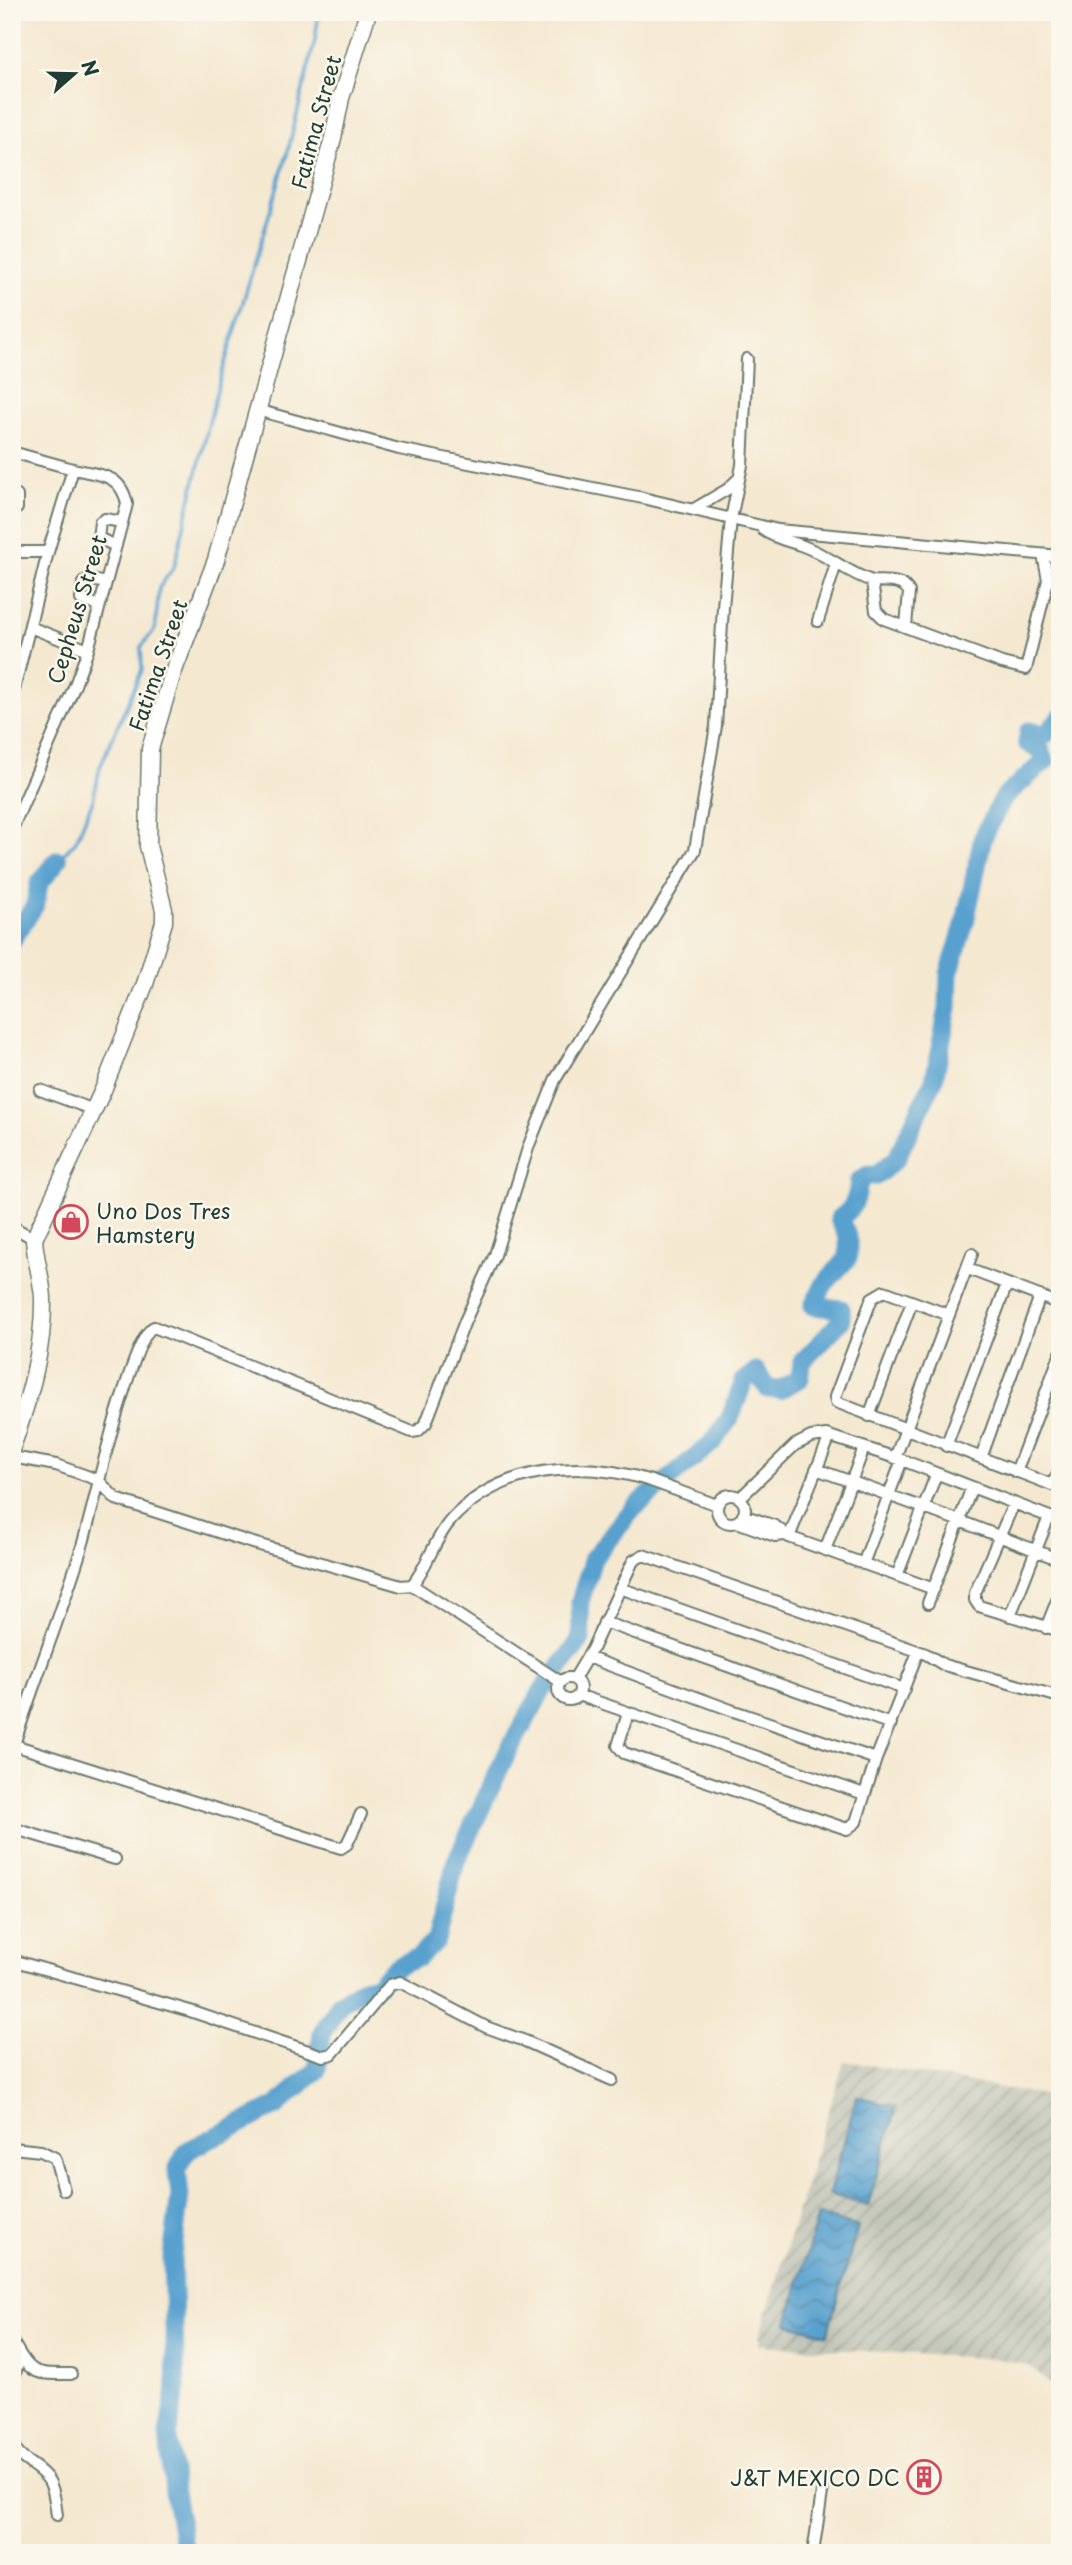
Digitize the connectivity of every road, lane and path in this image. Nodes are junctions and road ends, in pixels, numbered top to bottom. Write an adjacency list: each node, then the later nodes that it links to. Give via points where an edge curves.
1 (368, 12): 3 (street, Fatima Street)
2 (747, 359): 6 (street)
3 (257, 410): 8 (street, via 399,449); 29 (street, Fatima Street, via 216,560 150,749 148,846 164,922 145,984)
4 (12, 452): 5 (street)
5 (73, 469): 11 (street, Cepheus Street, via 119,483 127,504); 15 (street)
6 (739, 478): 8 (street); 10 (street)
7 (12, 492): 9 (street, via 18,496 17,508)
8 (694, 509): 10 (street)
9 (12, 510)
10 (731, 519): 12 (street); 53 (street, via 716,726 695,850 555,1080 529,1145 495,1255 423,1428 412,1432 155,1327 144,1336)
11 (122, 522): 13 (street, Cepheus Street); 13 (street, via 100,522 98,538)
12 (756, 526): 16 (street); 18 (street)
13 (116, 546): 20 (street, Cepheus Street)
14 (12, 552): 15 (street)
15 (48, 552): 24 (street)
16 (1044, 555): 17 (street); 23 (street, via 1048,580 1026,668)
17 (1060, 556)
18 (836, 564): 19 (street); 22 (street)
19 (872, 581): 23 (street, via 879,616); 23 (street, via 907,587)
20 (106, 583): 21 (street, Cepheus Street); 21 (street, via 88,579 83,583 81,599)
21 (99, 606): 25 (street, Cepheus Street)
22 (818, 621)
23 (906, 626)
24 (30, 627): 25 (street); 26 (street)
25 (88, 649): 27 (street, Cepheus Street)
26 (12, 698)
27 (12, 829)
28 (40, 1090): 29 (street)
29 (94, 1110): 31 (street, Fatima Street)
30 (12, 1226): 31 (street)
31 (34, 1239): 44 (street, via 43,1295 41,1341)
32 (972, 1254): 33 (street)
33 (968, 1269): 34 (street); 38 (street)
34 (1007, 1284): 35 (street); 43 (street)
35 (1040, 1296): 37 (street); 47 (street)
36 (912, 1302): 38 (street); 40 (street); 40 (street, via 884,1291 872,1298 835,1397 840,1405)
37 (1060, 1304)
38 (949, 1315): 41 (street)
39 (1060, 1355): 51 (street)
40 (869, 1416): 41 (street)
41 (905, 1429): 43 (street); 48 (street)
42 (830, 1436): 45 (street); 49 (street); 58 (street, via 811,1437 795,1445)
43 (946, 1446): 47 (street)
44 (12, 1447)
45 (864, 1448): 48 (street); 54 (street)
46 (12, 1457): 53 (street, via 56,1465)
47 (981, 1458): 51 (street)
48 (898, 1459): 52 (street); 57 (street)
49 (816, 1469): 54 (street); 65 (street)
50 (1060, 1469): 55 (street)
51 (1016, 1472): 55 (street)
52 (936, 1475): 56 (street); 61 (street)
53 (98, 1480): 72 (street, via 116,1499 246,1541 401,1586); 90 (street, via 83,1542)
54 (850, 1482): 57 (street); 67 (street)
55 (1056, 1486)
56 (972, 1487): 59 (street); 64 (street)
57 (888, 1496): 61 (street); 70 (street)
58 (740, 1498): 60 (street, via 726,1495); 62 (street, via 745,1506)
59 (1014, 1503): 63 (street); 66 (street)
60 (717, 1505): 62 (street, via 720,1518 728,1523); 72 (street, via 649,1481 570,1468 545,1470 496,1486 467,1504 448,1522)
61 (924, 1508): 64 (street); 71 (street)
62 (740, 1518): 65 (street, via 775,1536)
63 (1054, 1519): 68 (street)
64 (960, 1521): 66 (street); 74 (street)
65 (787, 1536): 67 (street)
66 (999, 1538): 68 (street); 77 (street, via 975,1600 979,1606)
67 (825, 1550): 70 (street)
68 (1035, 1552): 69 (street); 77 (street)
69 (1060, 1560)
70 (863, 1564): 71 (street)
71 (897, 1576): 74 (street)
72 (412, 1585): 84 (street)
73 (620, 1588): 78 (street); 81 (street, via 633,1561 648,1556); 85 (street)
74 (934, 1589): 76 (street)
75 (1060, 1593): 79 (street)
76 (929, 1603)
77 (1010, 1616): 79 (street)
78 (604, 1622): 82 (street); 89 (street)
79 (1046, 1628): 80 (street)
80 (1060, 1631)
81 (918, 1652): 85 (street); 87 (street, via 944,1665)
82 (587, 1657): 83 (street); 91 (street)
83 (574, 1679): 84 (street); 86 (street, via 580,1688)
84 (558, 1681): 86 (street, via 562,1696 572,1700)
85 (904, 1689): 89 (street)
86 (578, 1695): 88 (street)
87 (1060, 1697)
88 (628, 1713): 92 (street); 92 (street, via 618,1746 624,1753 841,1829 856,1822)
89 (891, 1724): 91 (street)
90 (13, 1748): 93 (street, via 341,1848)
91 (876, 1759): 92 (street)
92 (864, 1794)
93 (361, 1814)
94 (12, 1828): 95 (street)
95 (115, 1859)
96 (12, 1960): 97 (street, via 190,2011 318,2054 332,2054 383,1993 400,1982 486,2027)
97 (612, 2080)
98 (12, 2148): 99 (street, via 41,2151 55,2158)
99 (64, 2190)
100 (12, 2342): 101 (street)
101 (20, 2355): 102 (street, via 32,2370); 103 (street)
102 (71, 2374)
103 (12, 2385)
104 (12, 2440): 106 (street, via 18,2455 49,2480)
105 (824, 2479): 107 (street)
106 (57, 2515)
107 (813, 2553)

